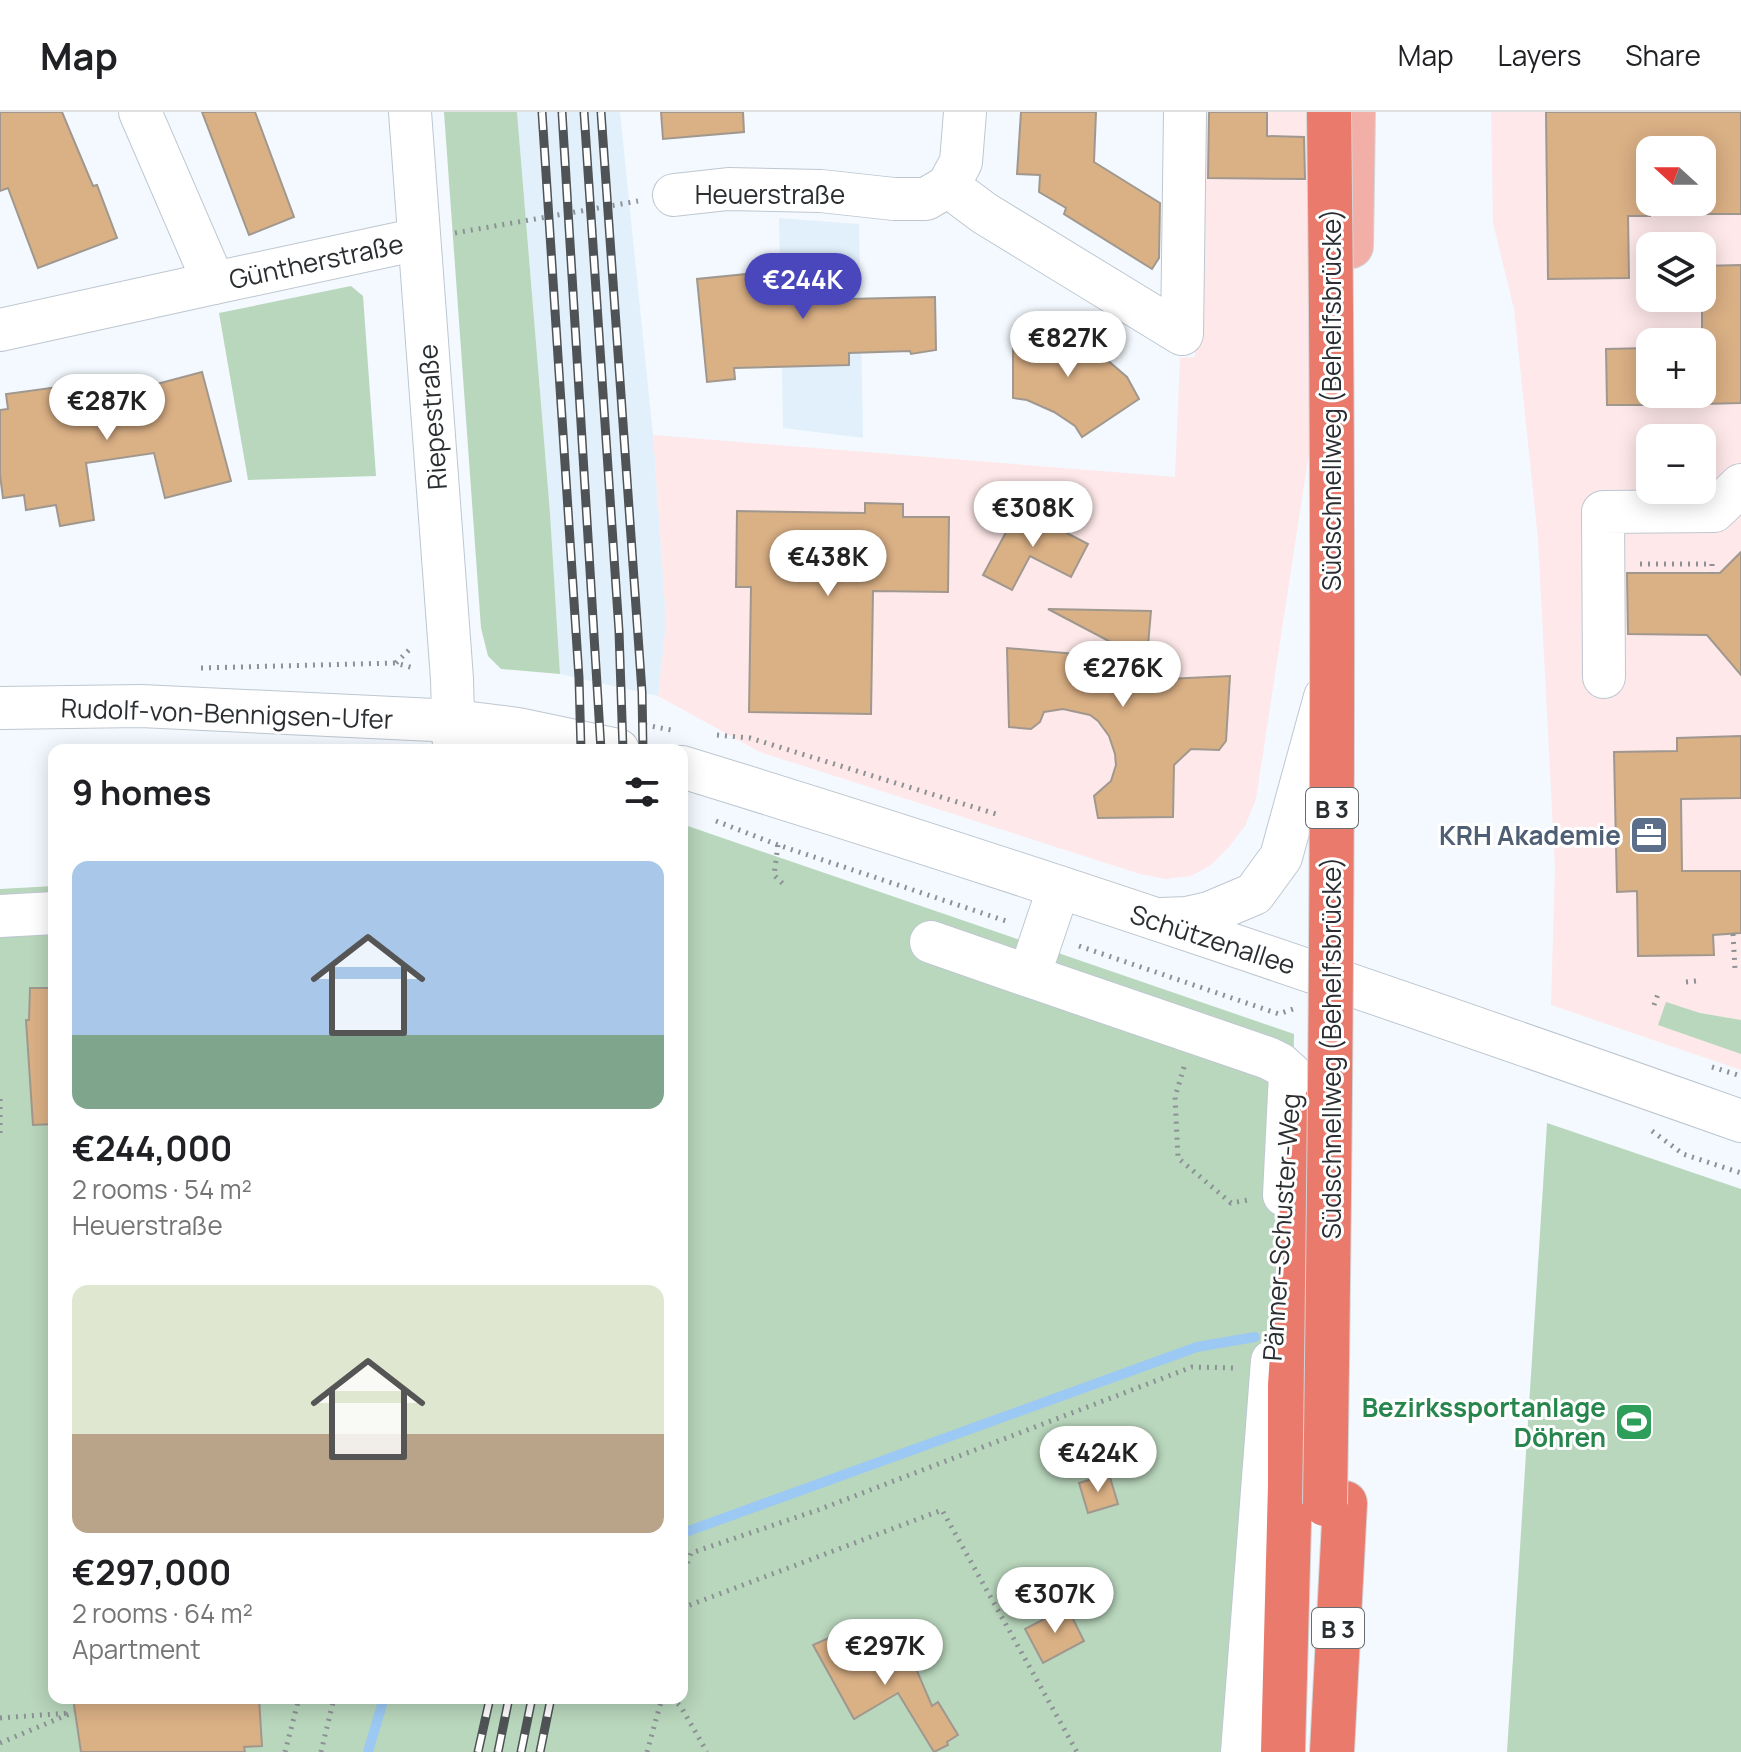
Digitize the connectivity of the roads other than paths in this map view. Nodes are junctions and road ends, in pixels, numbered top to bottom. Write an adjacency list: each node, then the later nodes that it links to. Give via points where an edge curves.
1 (140, 112): 10 (street, Güntherstraße)
2 (410, 112): 9 (street, Riepestraße)
3 (965, 112): 7 (street, via 961,162)
4 (1185, 112): 7 (street, via 1182,334)
5 (1329, 112): 27 (highway, Südschnellweg (Behelfsbrücke) / B 3, bridge)
6 (1351, 112): 13 (main road); 27 (highway, Südschnellweg (Behelfsbrücke) / B 3, via 1352,1119)
7 (948, 186): 8 (street, Heuerstraße, via 926,199 744,189)
8 (674, 195)
9 (419, 239): 10 (street, Güntherstraße); 16 (street, Riepestraße)
10 (214, 283): 11 (street, Güntherstraße)
11 (0, 330)
12 (1741, 485): 14 (street, via 1714,511 1603,512)
13 (1343, 635): 22 (street, via 1281,857 1254,894 1187,918); 25 (main road)
14 (1604, 677)
15 (0, 708): 16 (street, Rudolf-von-Bennigsen-Ufer, via 141,706)
16 (454, 736): 17 (street, Rudolf-von-Bennigsen-Ufer, via 518,729)
17 (591, 744)
18 (688, 769): 19 (street, Schützenallee)
19 (1059, 887): 22 (street, Schützenallee); 24 (street)
20 (48, 913): 21 (street)
21 (0, 916)
22 (1151, 919): 25 (street, Schützenallee)
23 (931, 942): 24 (street, Pänner-Schuster-Weg)
24 (1029, 976): 28 (street, Pänner-Schuster-Weg, via 1268,1058 1290,1073)
25 (1335, 998): 26 (street, Schützenallee); 29 (highway, via 1334,1074 1305,1162 1290,1385)
26 (1741, 1121)
27 (1335, 1504): 30 (highway, B 3); 31 (highway, B 3)
28 (1242, 1752)
29 (1283, 1752)
30 (1312, 1752)
31 (1332, 1752)

